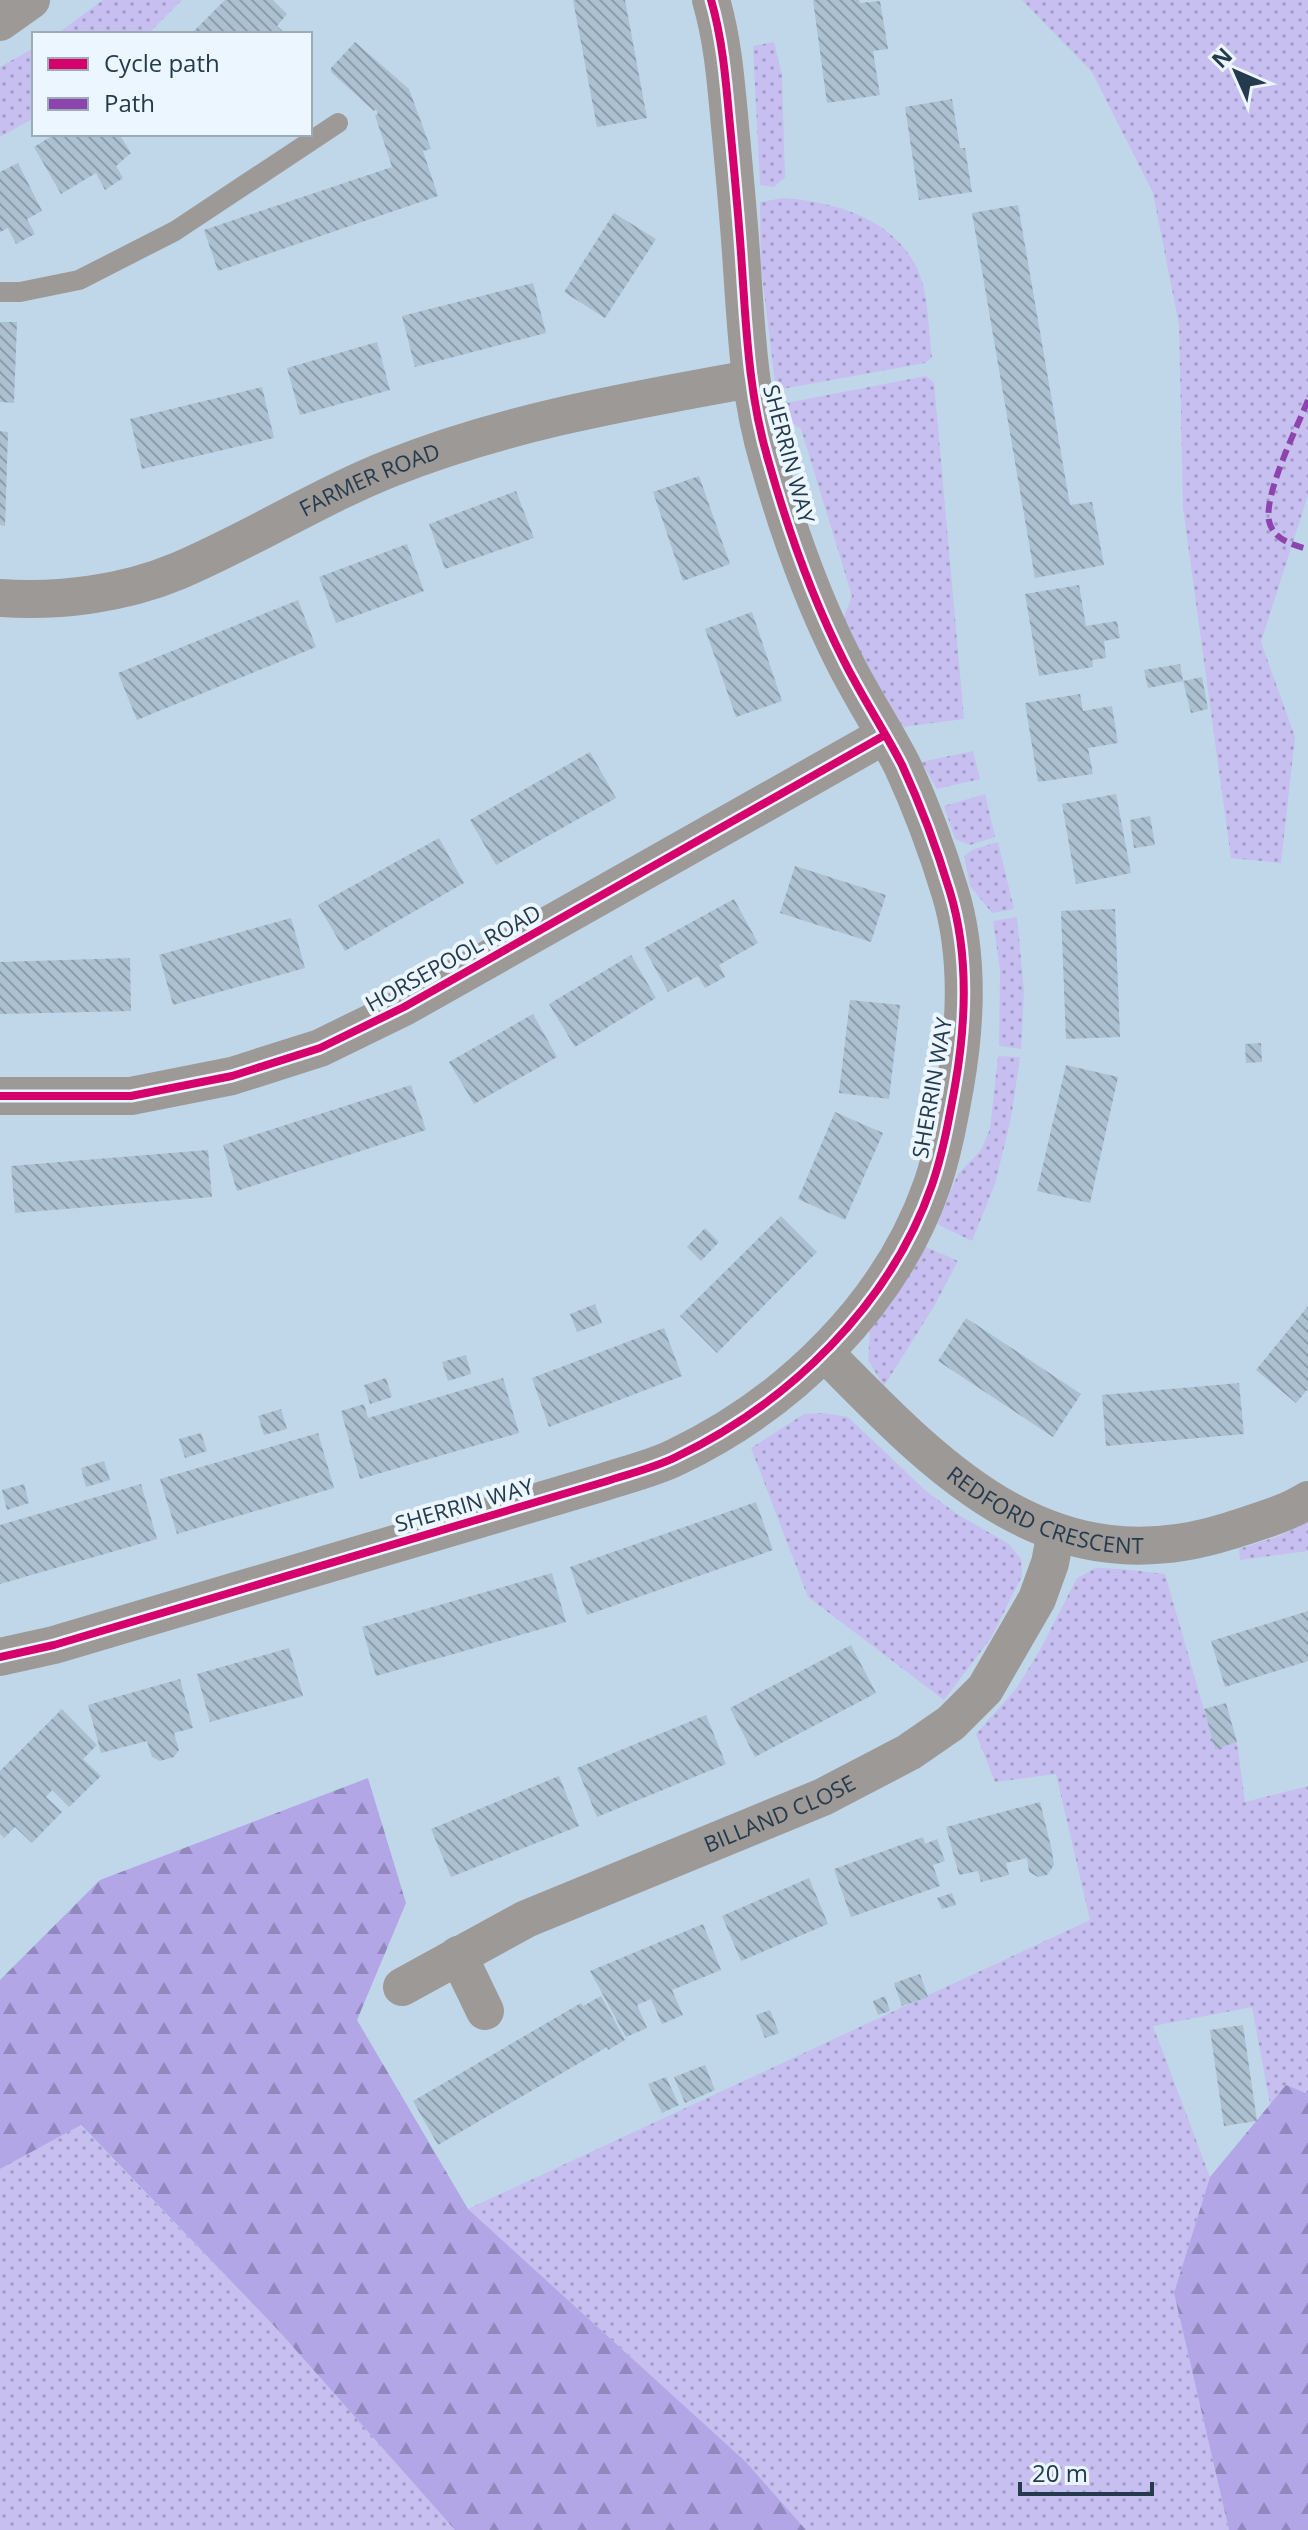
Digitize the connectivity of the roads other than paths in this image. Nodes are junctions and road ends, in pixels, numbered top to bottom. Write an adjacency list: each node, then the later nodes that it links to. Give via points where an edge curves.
1 (31, 0): 3 (street)
2 (711, 0): 6 (street, SHERRIN WAY, via 721,35)
3 (0, 22)
4 (338, 123): 5 (lane, via 175,231 79,280)
5 (0, 292)
6 (750, 379): 7 (street, FARMER ROAD, via 552,418 445,448 341,489 177,571 122,589); 8 (street, SHERRIN WAY, via 768,461 815,598)
7 (0, 598)
8 (885, 735): 9 (street, HORSEPOOL ROAD, via 404,1007 320,1048 232,1076 131,1096); 10 (street, SHERRIN WAY, via 933,838 952,898 964,1012 948,1125 931,1186 880,1287)
9 (0, 1096)
10 (825, 1353): 12 (street, REDFORD CRESCENT, via 902,1431 971,1488); 13 (street, SHERRIN WAY, via 769,1401 673,1459)
11 (1308, 1500): 12 (street, REDFORD CRESCENT, via 1198,1540 1152,1546 1098,1543)
12 (1056, 1532): 14 (street, BILLAND CLOSE, via 1037,1599 985,1689 951,1723 823,1797 526,1919)
13 (0, 1657)
14 (458, 1955): 15 (street, BILLAND CLOSE); 16 (street)
15 (402, 1987)
16 (485, 2011)

